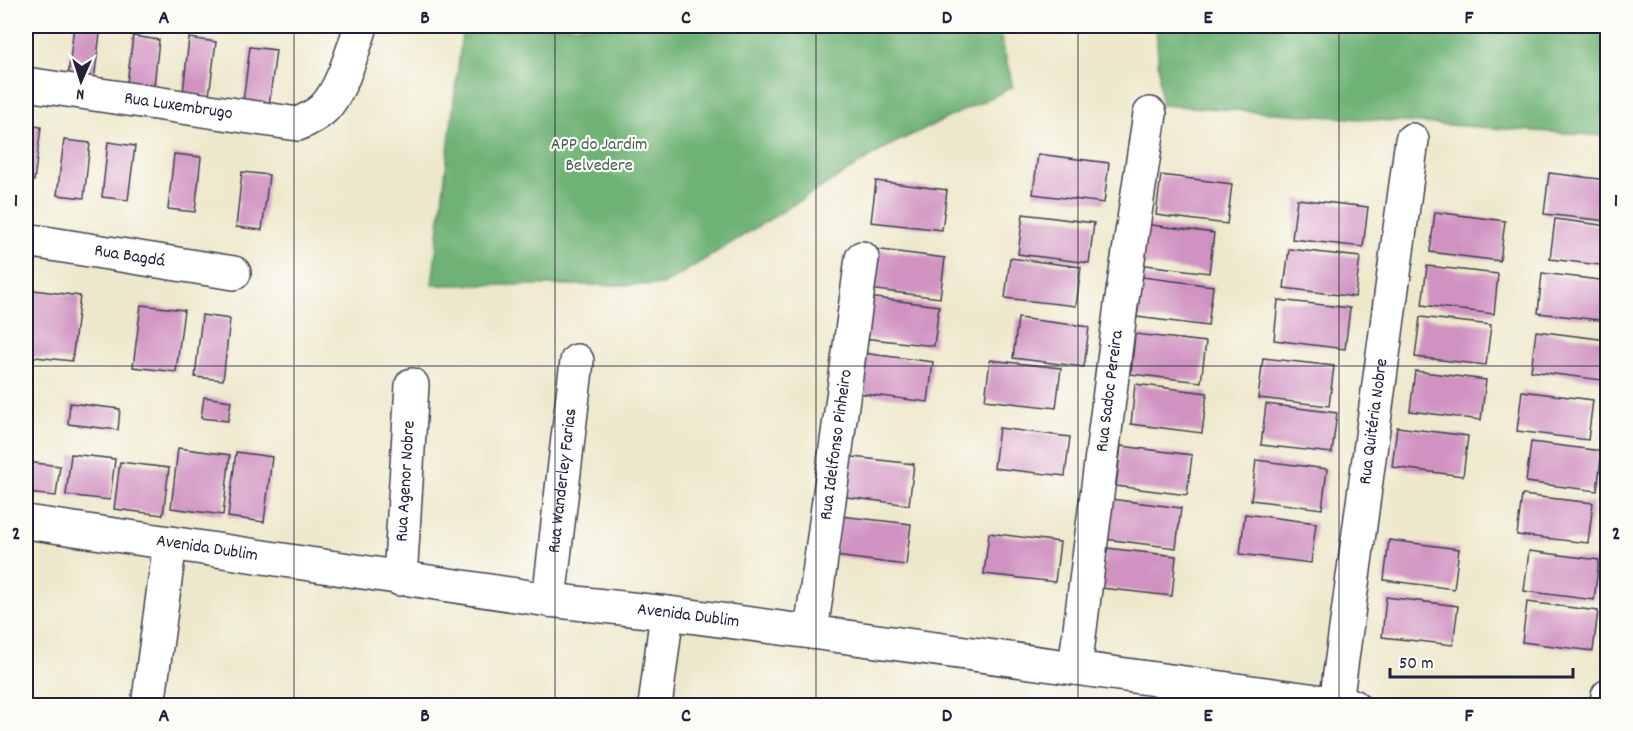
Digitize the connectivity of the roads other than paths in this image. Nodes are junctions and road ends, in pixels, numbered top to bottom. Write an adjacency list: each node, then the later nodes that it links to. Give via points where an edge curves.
1 (361, 26): 2 (street, Rua Luxembrugo, via 331,101 312,118 298,124)
2 (26, 84)
3 (1150, 114): 16 (street, Rua Sadoc Pereira, via 1120,304)
4 (1412, 140): 19 (street, Rua Quitéria Nobre)
5 (26, 240): 7 (street, Rua Bagdá)
6 (862, 258): 15 (street, Rua Idelfonso Pinheiro)
7 (234, 273)
8 (577, 361): 13 (street, Rua Wanderley Farias)
9 (412, 385): 12 (street, Rua Agenor Nobre)
10 (26, 522): 11 (street, Avenida Dublim)
11 (170, 543): 12 (street, Avenida Dublim); 20 (street)
12 (400, 579): 13 (street, Avenida Dublim)
13 (549, 600): 14 (street, Avenida Dublim)
14 (667, 613): 15 (street, Avenida Dublim); 21 (street)
15 (811, 632): 16 (street, Avenida Dublim)
16 (1076, 668): 18 (street, Avenida Dublim)
17 (1608, 696): 22 (street)
18 (1257, 699): 19 (street, Avenida Dublim)
19 (1344, 704)
20 (148, 705)
21 (655, 705)
22 (1606, 705)

